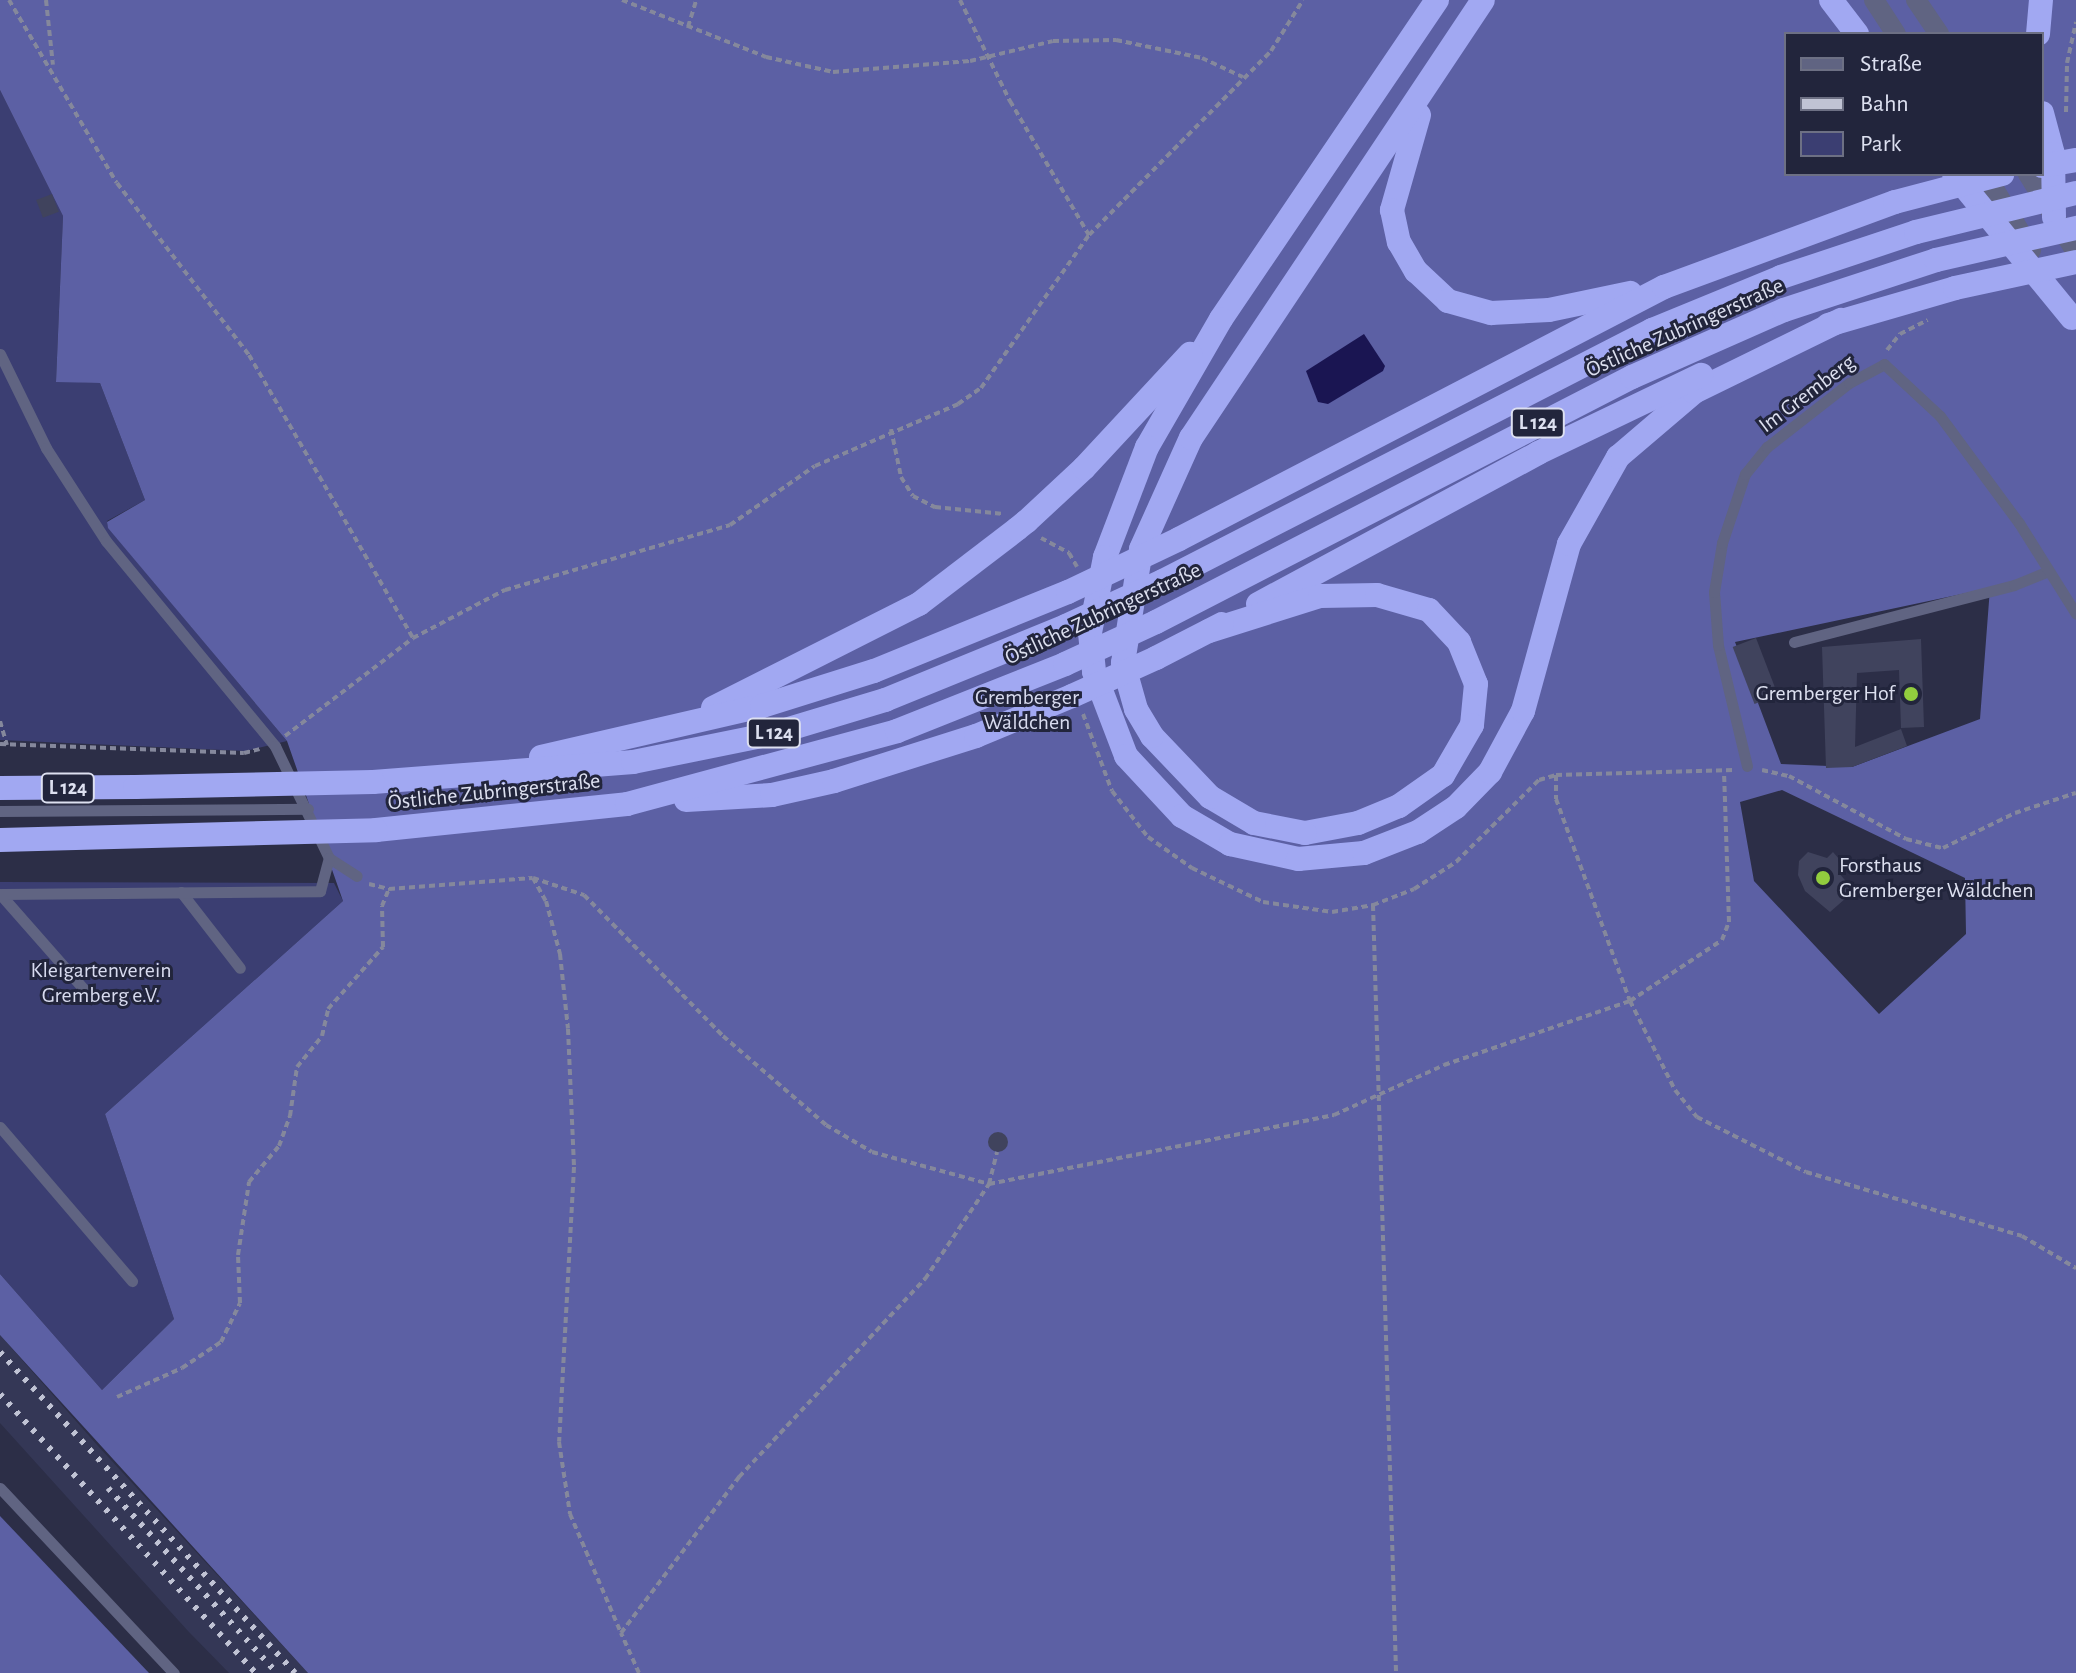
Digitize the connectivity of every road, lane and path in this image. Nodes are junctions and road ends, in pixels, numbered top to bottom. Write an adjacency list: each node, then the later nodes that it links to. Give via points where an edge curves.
1 (9, 0): 22 (path)
2 (46, 0): 22 (path)
3 (622, 0): 15 (path)
4 (696, 0): 15 (path)
5 (960, 0): 21 (path)
6 (1303, 0): 24 (path, via 1286,33)
7 (1429, 0): 16 (highway)
8 (1437, 0): 16 (highway)
9 (1483, 0): 23 (highway)
10 (1831, 0): 17 (highway)
11 (1874, 0): 18 (street)
12 (1916, 0): 19 (street)
13 (2041, 0): 20 (highway)
14 (2076, 22): 26 (path, via 2067,63)
15 (688, 27): 21 (path, via 766,57 833,72 955,63)
16 (1417, 29): 40 (highway)
17 (1855, 32)
18 (1895, 32)
19 (1938, 32)
20 (2038, 32)
21 (991, 55): 24 (path, via 1053,41 1116,40 1202,58); 35 (path, via 1010,101)
22 (53, 67): 48 (path, via 117,183 249,355)
23 (1435, 75): 38 (highway, via 1402,162 1392,210 1410,262 1448,301 1491,313 1549,310); 47 (highway, via 1191,438 1141,549 1123,663 1136,709 1152,736 1210,797 1254,823 1305,833 1358,823 1399,806 1443,775 1472,725 1476,684 1459,642 1429,610 1377,595 1320,596)
24 (1243, 77): 35 (path)
25 (2044, 120): 34 (highway)
26 (2067, 125)
27 (2076, 160): 28 (highway, bridge)
28 (2044, 166)
29 (1956, 176): 42 (highway)
30 (1986, 176): 42 (street)
31 (1994, 176): 38 (highway, bridge, via 1774,242)
32 (2030, 176): 34 (street)
33 (2076, 193): 57 (highway, Östliche Zubringerstraße / L 124, bridge, via 1916,232 1795,272 1652,330 1163,581 885,700 772,734 633,762)
34 (2065, 223): 36 (street); 61 (highway, Östliche Zubringerstraße / L 124, bridge, via 1784,310 1632,377 1065,664 897,731)
35 (1089, 235): 48 (path, via 996,370 958,404 815,466 730,525 505,590)
36 (2076, 252)
37 (2076, 262): 41 (highway, bridge)
38 (1664, 287): 51 (highway, bridge, via 1068,592 874,671)
39 (1932, 318): 44 (path, via 1900,334)
40 (1221, 319): 41 (highway, via 1147,447 1116,522 1095,596 1090,633 1094,672 1126,756 1182,816 1230,844 1298,859 1364,853 1418,832 1456,807 1490,772 1523,711 1569,544 1618,457 1694,392); 51 (highway, via 1084,468 1022,525 919,604)
41 (1841, 320): 47 (highway, via 1638,403)
42 (2074, 321)
43 (0, 354): 54 (lane, via 46,448 106,541)
44 (1884, 364): 45 (lane, Im Gremberg, via 1940,416 2019,523); 55 (lane, Im Gremberg, via 1849,383 1767,447 1745,474 1722,543 1714,592 1718,645)
45 (2047, 572): 46 (lane, Im Gremberg); 49 (lane)
46 (2076, 614)
47 (1209, 631): 61 (highway, bridge, via 976,736 834,781 772,795)
48 (413, 638): 54 (path)
49 (1794, 642)
50 (0, 721): 53 (path)
51 (686, 723): 57 (highway)
52 (0, 744): 53 (path)
53 (7, 745): 54 (path, via 244,753)
54 (275, 746): 62 (lane)
55 (1747, 766): 56 (path); 60 (path, via 1789,776 1929,847 1943,848 2015,813)
56 (1724, 772): 58 (path); 73 (path, via 1729,922 1722,940)
57 (466, 774): 59 (highway, Östliche Zubringerstraße / L 124, bridge, via 373,782)
58 (1556, 775): 73 (path, via 1556,799); 74 (path, via 1539,780 1456,862 1414,889 1373,905)
59 (0, 788)
60 (2076, 793)
61 (627, 804): 64 (highway, Östliche Zubringerstraße / L 124, bridge, via 376,830)
62 (308, 809): 63 (lane); 65 (lane)
63 (0, 811)
64 (0, 840)
65 (329, 858): 66 (lane); 69 (lane, via 320,891)
66 (357, 876): 68 (path)
67 (533, 878): 68 (path); 77 (path, via 584,895 723,1036 826,1125 872,1152); 82 (path, via 546,901 560,954 570,1075 574,1167 559,1442 570,1514)
68 (389, 889): 80 (path, via 382,906 383,947 328,1009 322,1036 297,1067 290,1116 279,1146 249,1182 238,1255 240,1303 221,1342 182,1368)
69 (181, 892): 70 (lane); 71 (lane)
70 (1, 894): 72 (lane)
71 (240, 968)
72 (90, 996)
73 (1630, 1001): 74 (path, via 1444,1065); 78 (path, via 1675,1090 1697,1117 1723,1135 1806,1172 2039,1242)
74 (1377, 1098): 77 (path, via 1334,1115 1222,1140); 85 (path)
75 (0, 1127): 79 (lane)
76 (997, 1152): 77 (path)
77 (989, 1184): 82 (path, via 925,1279 739,1477)
78 (2076, 1268)
79 (132, 1281)
80 (117, 1397)
81 (0, 1488): 83 (lane)
82 (621, 1633): 84 (path)
83 (174, 1673)
84 (639, 1673)
85 (1396, 1673)

